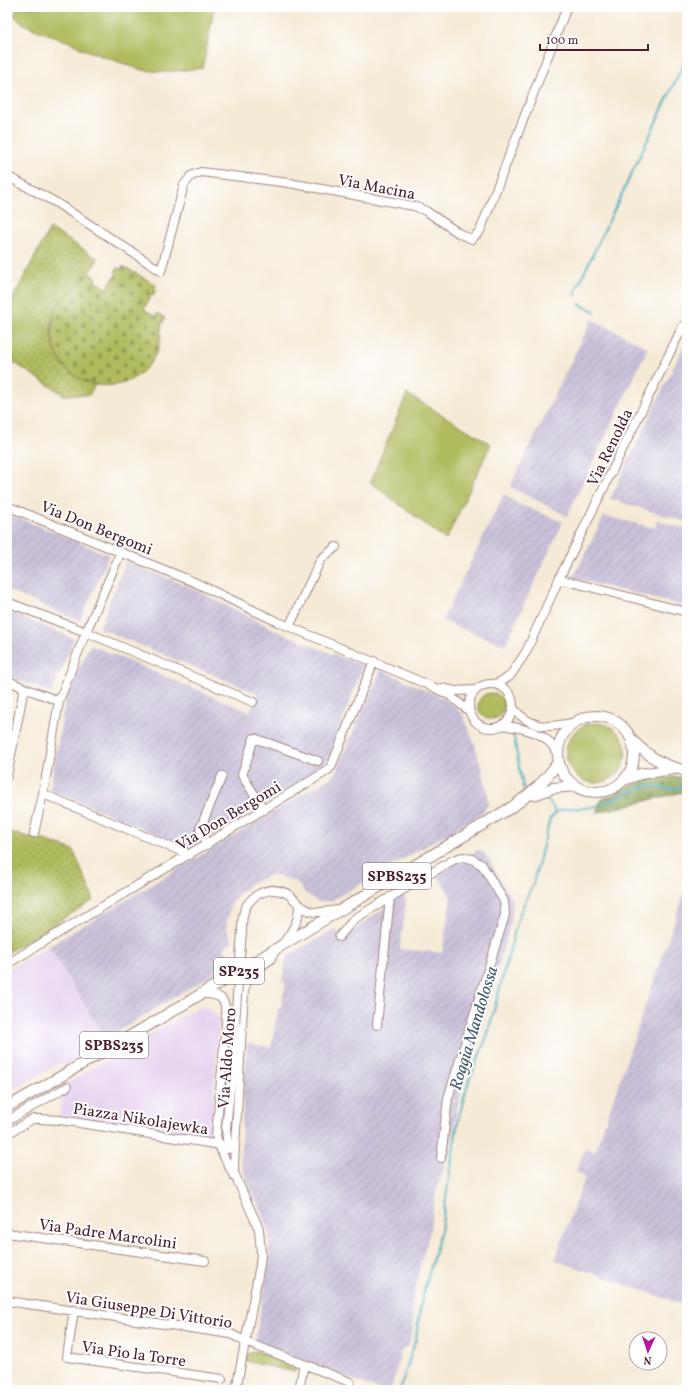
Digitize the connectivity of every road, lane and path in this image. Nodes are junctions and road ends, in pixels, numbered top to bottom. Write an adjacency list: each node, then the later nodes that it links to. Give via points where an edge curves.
1 (567, 7): 2 (street, Via Macina, via 480,231 472,239 414,206 289,183 201,172 191,176 184,185 161,271 55,202)
2 (7, 176)
3 (683, 326): 7 (street, Via Renolda)
4 (7, 506): 6 (street, Via Don Bergomi)
5 (336, 547): 10 (street, via 321,559)
6 (121, 552): 10 (street, Via Don Bergomi, via 194,582); 11 (street)
7 (560, 579): 9 (street); 13 (street, Via Renolda, via 526,652)
8 (7, 602): 11 (street)
9 (687, 612)
10 (289, 627): 12 (street, Via Don Bergomi)
11 (86, 632): 20 (street); 21 (street)
12 (374, 661): 16 (street, Via Don Bergomi); 36 (street, Via Don Bergomi, via 331,767 321,776)
13 (510, 676): 15 (street, Via Renolda); 19 (street)
14 (7, 680): 17 (street)
15 (494, 684): 18 (street, Via Don Bergomi, via 484,685); 19 (street)
16 (431, 686): 18 (street, Via Don Bergomi, via 455,691); 23 (street, Via Don Bergomi, via 449,695)
17 (24, 688): 20 (street); 30 (street)
18 (476, 690): 23 (street, via 471,696)
19 (509, 693): 22 (street)
20 (59, 701): 34 (street)
21 (253, 702)
22 (514, 708): 24 (street, via 520,716 536,725); 25 (street, via 508,721)
23 (469, 711): 25 (street, Via Don Bergomi, via 474,721 484,727)
24 (572, 724): 26 (main road, via 588,716 606,717 622,726); 27 (main road, via 560,740)
25 (502, 726): 27 (street, Via Don Bergomi, via 538,734 551,743)
26 (632, 740): 29 (main road, via 644,753 658,762); 32 (main road, via 633,761)
27 (558, 758): 33 (main road, via 564,776); 35 (main road, via 545,780)
28 (318, 761): 36 (street, via 254,738 242,775)
29 (683, 770): 32 (main road, via 640,774)
30 (7, 776)
31 (222, 776): 38 (street, via 200,829)
32 (624, 780): 33 (main road, via 616,786 596,792)
33 (576, 786): 35 (main road, via 553,788)
34 (43, 794): 37 (street); 39 (street)
35 (523, 799): 42 (main road, SPBS235)
36 (264, 810): 38 (street, Via Don Bergomi)
37 (34, 833)
38 (207, 845): 39 (street, Via Don Bergomi)
39 (190, 855): 46 (street, Via Don Bergomi)
40 (390, 897): 43 (street); 48 (street); 61 (street, via 462,857 482,865 504,901 505,915 448,1098)
41 (299, 906): 42 (street, via 312,912); 45 (street, Via Aldo Moro, via 297,923); 49 (street, bridge, via 287,893 268,890 249,902 243,915)
42 (344, 908): 43 (street); 45 (main road, SPBS235)
43 (354, 919): 44 (street)
44 (339, 937)
45 (280, 946): 47 (main road, SP235); 57 (street, Via Aldo Moro, via 270,960 255,970 245,985)
46 (7, 964)
47 (199, 994): 51 (main road, SPBS235, via 82,1065); 59 (street, Via Aldo Moro, via 217,995 226,1005 216,1136)
48 (377, 1025)
49 (231, 1079): 57 (street); 60 (street, via 226,1129)
50 (67, 1087): 55 (street)
51 (28, 1094): 52 (main road, SPBS235); 53 (main road, SPBS235)
52 (7, 1099)
53 (7, 1107)
54 (60, 1120): 56 (street, Piazza Nikolajewka, via 51,1116 31,1115); 58 (street, Piazza Nikolajewka, via 33,1119); 59 (street, Piazza Nikolajewka)
55 (7, 1121)
56 (7, 1129)
57 (235, 1131): 60 (street, Via Aldo Moro)
58 (7, 1134)
59 (218, 1144): 60 (street, Piazza Nikolajewka); 62 (street, Via Aldo Moro)
60 (231, 1145): 62 (street, Via Aldo Moro)
61 (441, 1158)
62 (237, 1181): 67 (street, Via Aldo Moro, via 258,1229 261,1253)
63 (7, 1233): 64 (street, Via Padre Marcolini)
64 (205, 1261)
65 (7, 1301): 66 (street, Via Giuseppe Di Vittorio)
66 (74, 1310): 67 (street, Via Giuseppe Di Vittorio, via 230,1333); 69 (street, Via Pio la Torre, via 67,1357)
67 (246, 1342): 68 (street, Via Giuseppe Di Vittorio); 71 (street, Via Aldo Moro)
68 (304, 1364): 70 (street, Via Giuseppe Di Vittorio); 72 (street)
69 (222, 1379)
70 (350, 1382)
71 (236, 1390)
72 (298, 1390)

